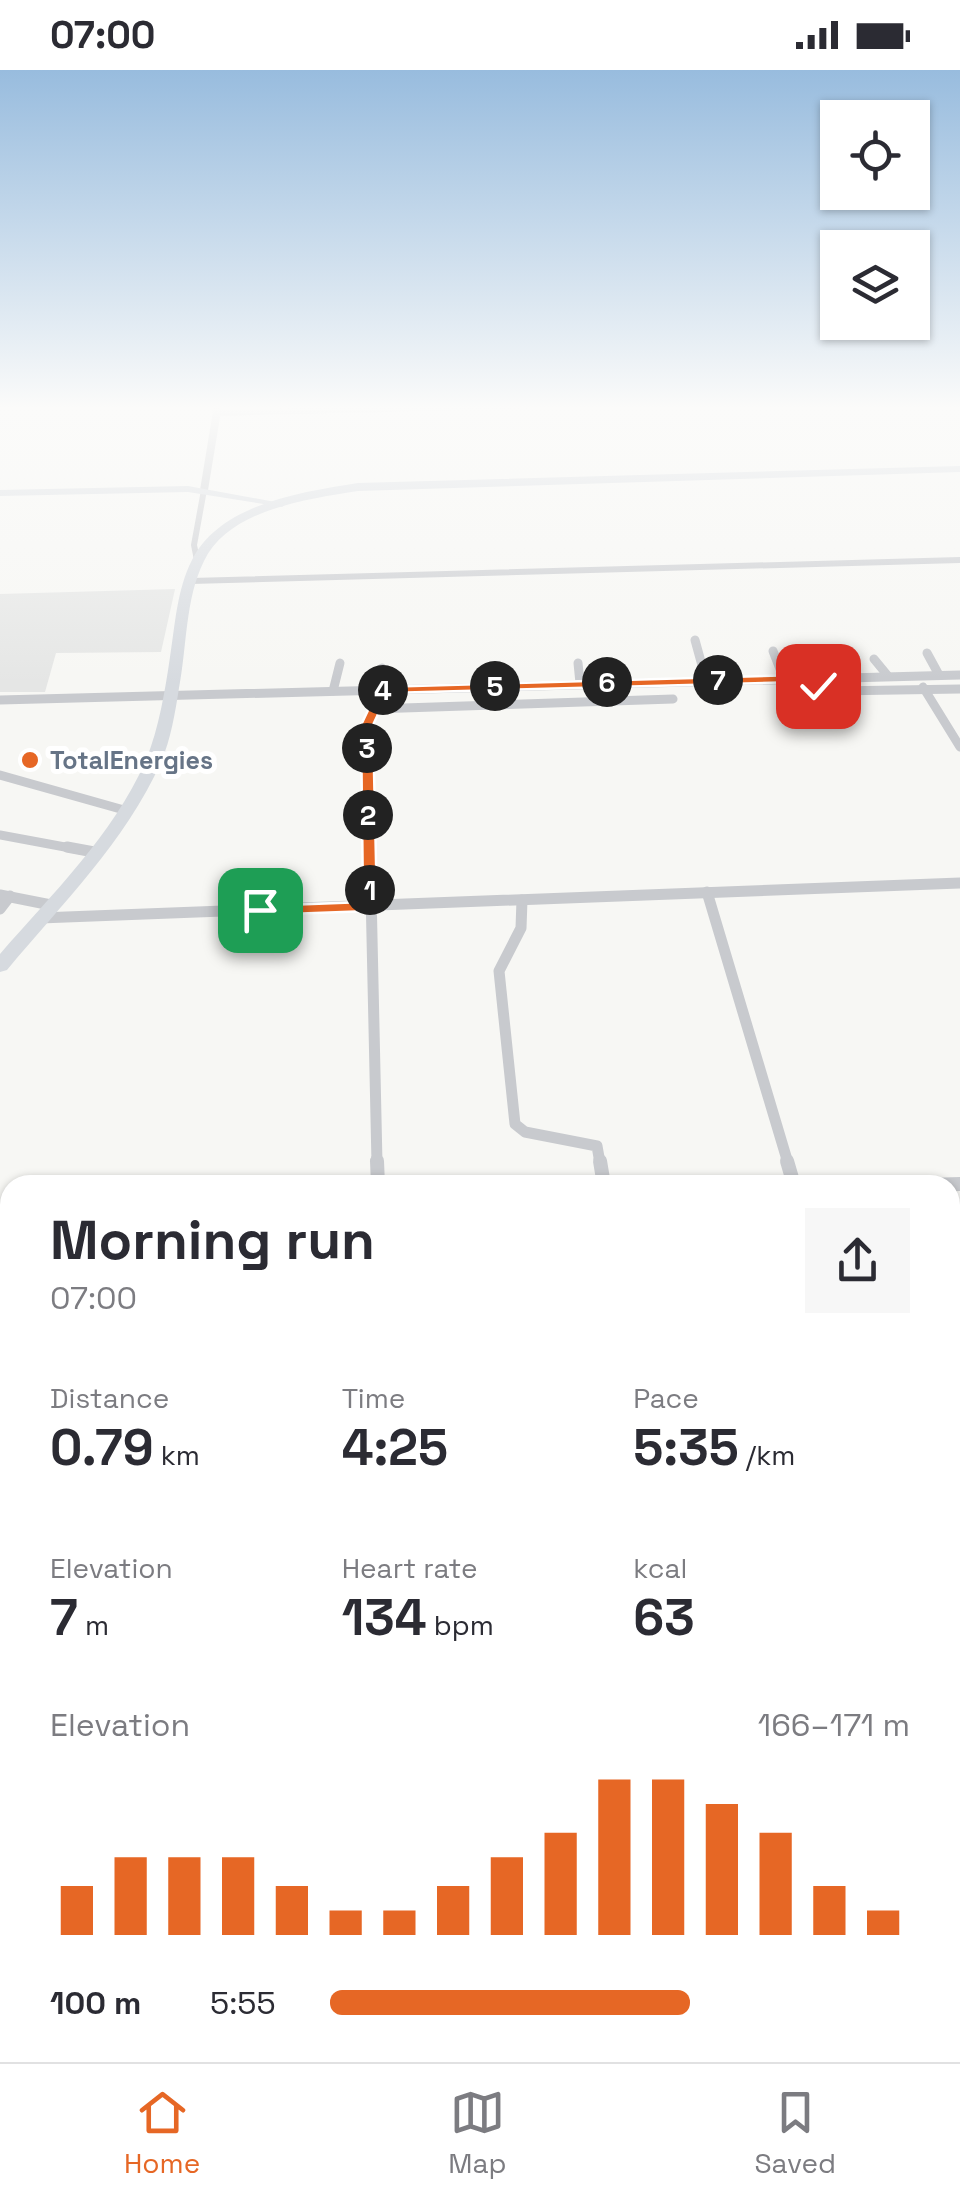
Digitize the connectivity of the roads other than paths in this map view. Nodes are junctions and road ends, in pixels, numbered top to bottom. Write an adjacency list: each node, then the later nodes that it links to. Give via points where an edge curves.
1 (203, 498): 7 (street, via 194,545)
2 (251, 498): 6 (highway, via 256,504)
3 (254, 498): 5 (main road)
4 (304, 498): 5 (highway)
5 (282, 504): 6 (highway)
6 (250, 516): 7 (highway, via 224,530)
7 (198, 560): 9 (highway)
8 (960, 560): 9 (street)
9 (192, 581): 29 (highway)
10 (695, 640): 23 (street)
11 (773, 651): 21 (street)
12 (926, 653): 17 (street)
13 (874, 659): 19 (street)
14 (340, 663): 27 (street)
15 (578, 663): 24 (street)
16 (382, 668): 26 (street)
17 (940, 675): 18 (street); 20 (street)
18 (960, 675)
19 (888, 676): 20 (street); 22 (street)
20 (911, 676): 28 (street)
21 (784, 678): 22 (street); 23 (street)
22 (806, 678): 28 (street, via 835,691)
23 (706, 680): 24 (street)
24 (580, 683): 26 (street)
25 (960, 689): 28 (street)
26 (383, 690): 27 (street); 32 (street)
27 (332, 691): 29 (street)
28 (928, 692): 33 (street)
29 (170, 698): 31 (street); 35 (highway, via 152,763)
30 (673, 699): 32 (street)
31 (0, 700)
32 (373, 709): 43 (street, via 367,725)
33 (960, 747)
34 (0, 775): 35 (street)
35 (124, 810): 37 (highway)
36 (0, 834): 37 (street)
37 (94, 852): 42 (highway)
38 (960, 883): 39 (street)
39 (707, 892): 41 (street); 49 (street)
40 (5, 896): 42 (street); 44 (street)
41 (522, 900): 43 (street); 48 (street, via 521,928 499,972 515,1124 597,1146)
42 (50, 905): 45 (highway)
43 (370, 906): 45 (street); 47 (street)
44 (0, 909)
45 (40, 918): 46 (highway)
46 (0, 966)
47 (378, 1175)
48 (602, 1175)
49 (791, 1175)

